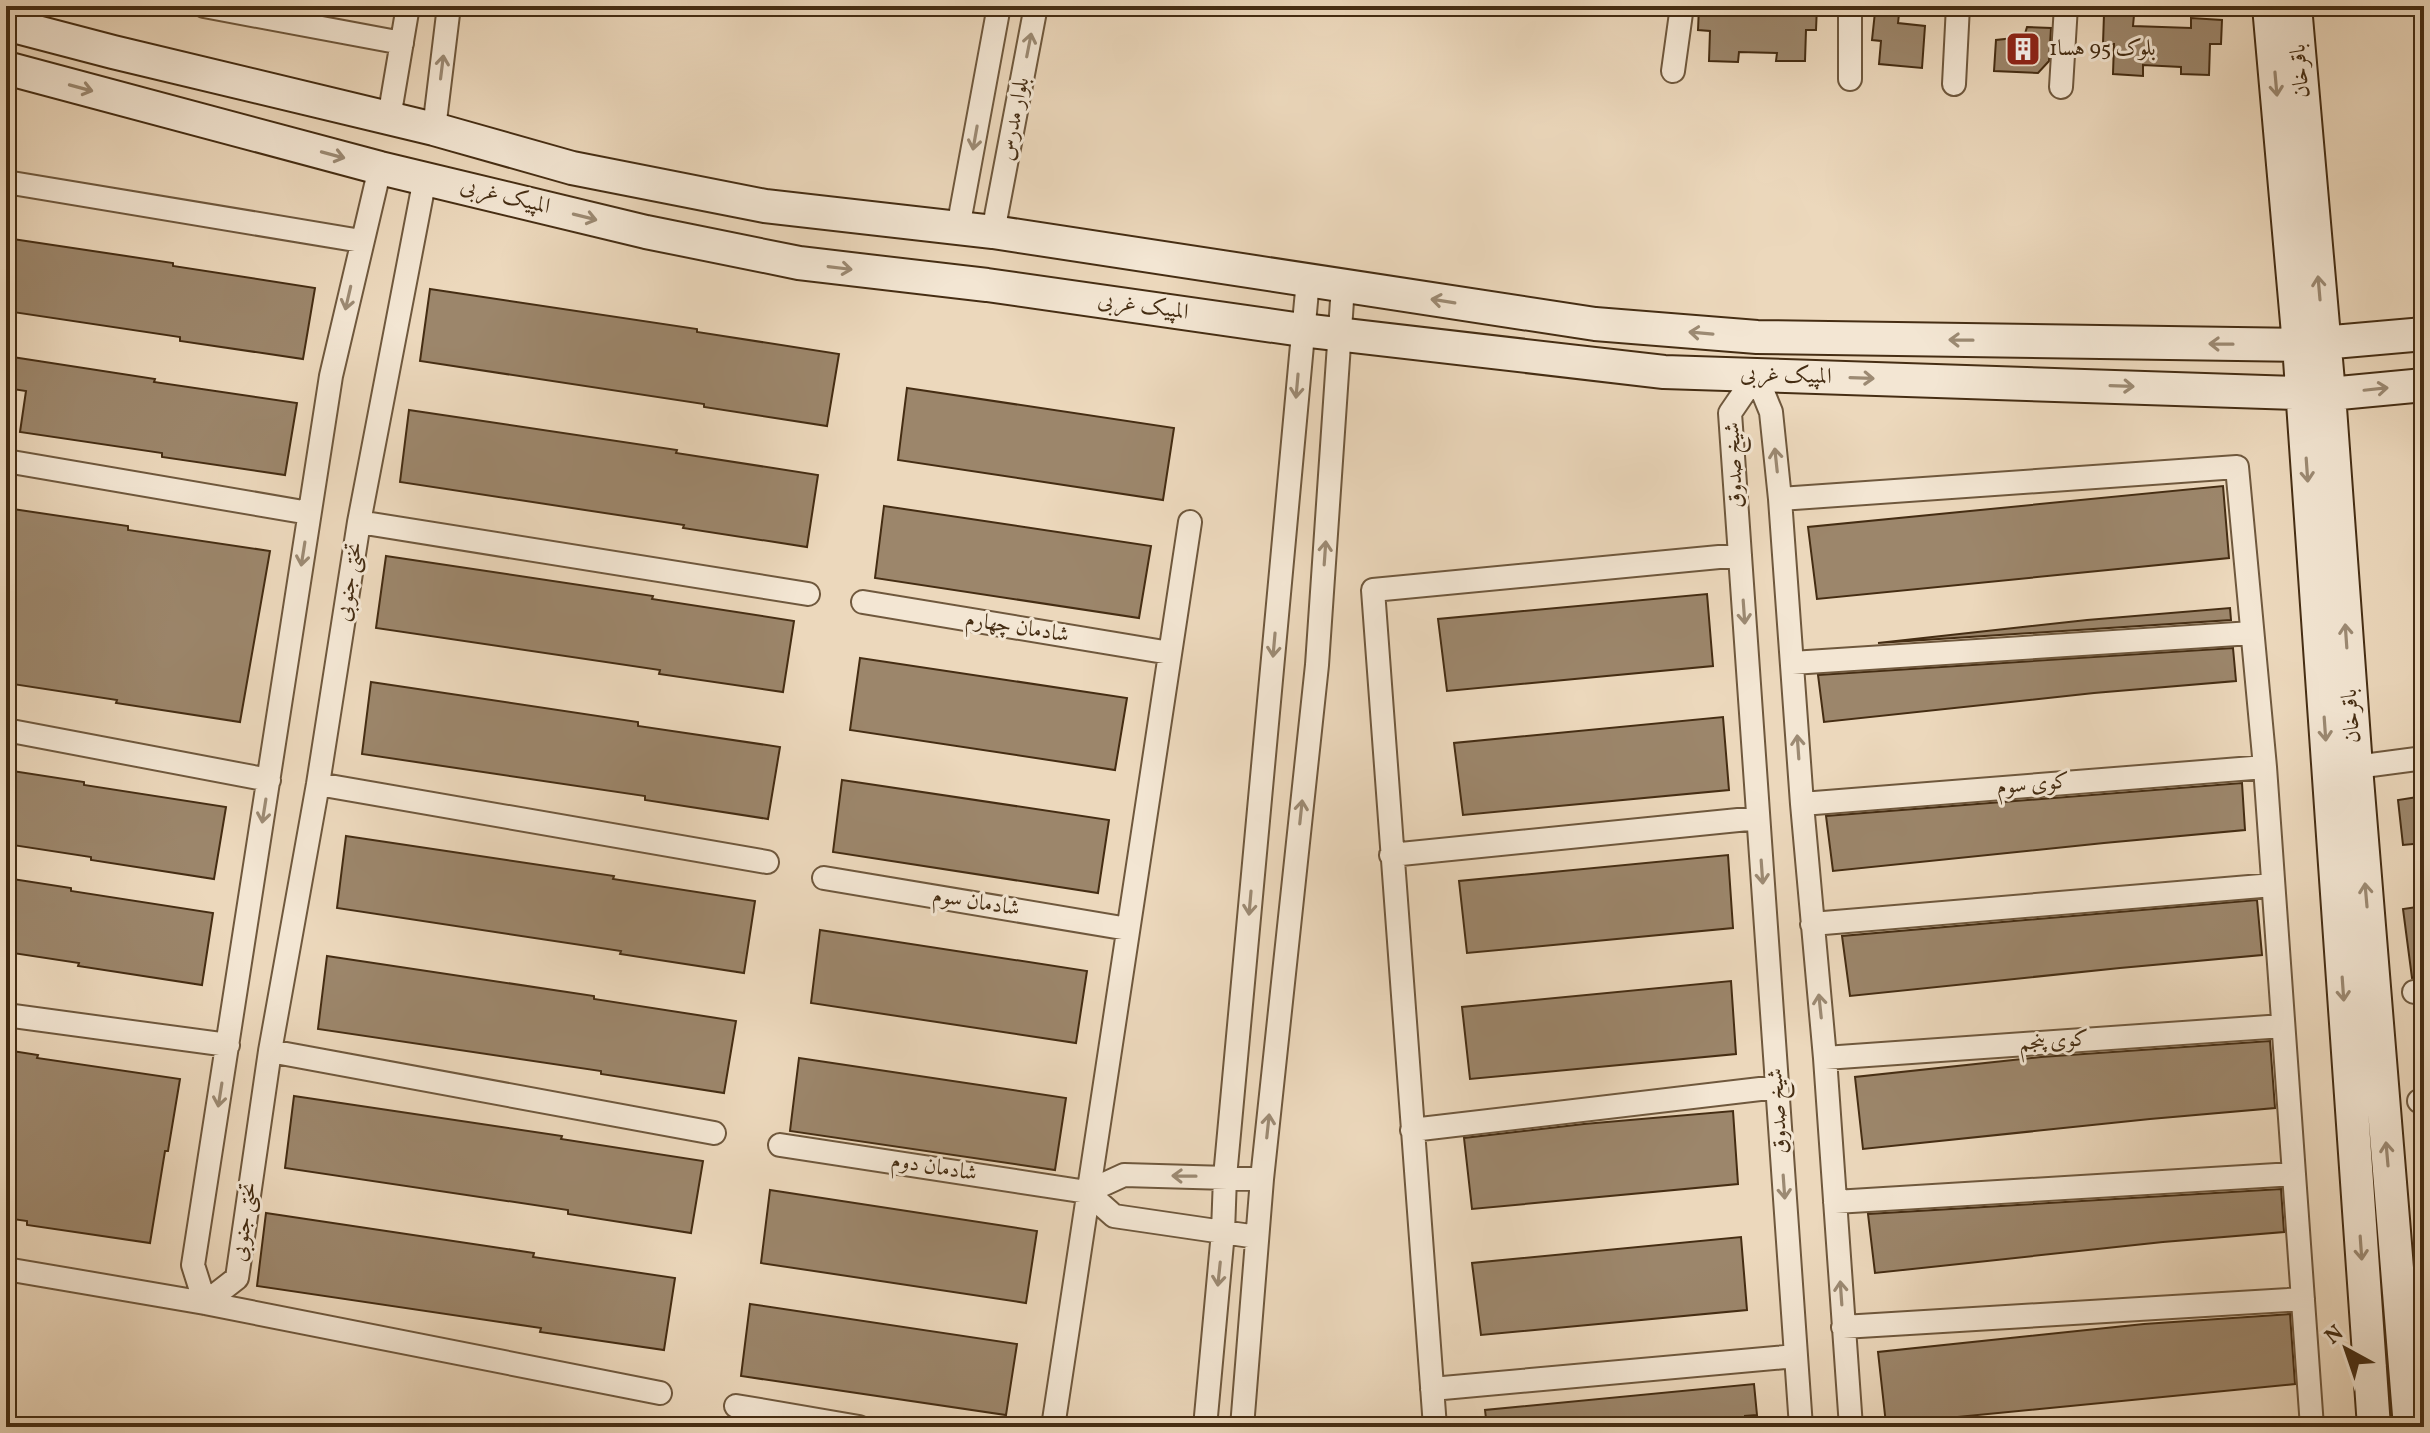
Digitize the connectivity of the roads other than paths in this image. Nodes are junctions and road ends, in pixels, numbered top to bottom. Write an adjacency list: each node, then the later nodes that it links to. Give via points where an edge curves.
1 (204, 6): 13 (street)
2 (408, 6): 13 (street)
3 (449, 6): 20 (street, one-way to 3)
4 (999, 6): 24 (street, بلوار مدرس, one-way to 24)
5 (1036, 6): 25 (street, بلوار مدرس, one-way to 5)
6 (1682, 6): 15 (street)
7 (1850, 6): 16 (street)
8 (1958, 6): 17 (street)
9 (2066, 6): 18 (street)
10 (2269, 6): 35 (street, باقرخان, one-way to 35)
11 (2295, 6): 35 (street, باقرخان, one-way to 11)
12 (6, 24): 19 (street, المپیک غربی)
13 (402, 43): 19 (street)
14 (6, 68): 21 (street, المپیک غربی, one-way to 21)
15 (1673, 71)
16 (1850, 79)
17 (1954, 84)
18 (2061, 87)
19 (389, 118): 20 (street, المپیک غربی); 21 (street)
20 (434, 129): 22 (street); 24 (street, المپیک غربی, via 572,168 765,206)
21 (380, 168): 22 (street, المپیک غربی); 26 (street, تختی جنوبی)
22 (425, 178): 28 (street, المپیک غربی, one-way to 28, via 799,263); 42 (street, تختی جنوبی)
23 (6, 182): 26 (street)
24 (958, 228): 25 (street, المپیک غربی); 28 (street)
25 (993, 232): 27 (street, المپیک غربی); 29 (street)
26 (361, 241): 41 (street, تختی جنوبی, one-way to 41, via 334,360)
27 (1308, 280): 30 (street, المپیک غربی); 31 (street)
28 (950, 281): 29 (street, المپیک غربی)
29 (987, 285): 31 (street, المپیک غربی)
30 (1343, 286): 33 (street); 34 (street, المپیک غربی, one-way to 30, via 1595,324)
31 (1302, 330): 33 (street, المپیک غربی); 74 (street, one-way to 74)
32 (2424, 334): 35 (street, المپیک غربی)
33 (1340, 335): 36 (street, المپیک غربی, via 1664,372); 75 (street, one-way to 33, via 1317,665)
34 (1757, 337): 35 (street, المپیک غربی, one-way to 34); 36 (street)
35 (2311, 344): 38 (street, باقرخان)
36 (1756, 375): 38 (street, المپیک غربی, one-way to 38); 40 (street, شیخ صدوق, one-way to 36, via 1771,412); 44 (street, شیخ صدوق, via 1730,413)
37 (2424, 385): 38 (street, المپیک غربی, one-way to 37)
38 (2315, 393): 53 (street, باقرخان, one-way to 38); 97 (street, باقرخان, one-way to 97)
39 (6, 461): 41 (street)
40 (1780, 499): 47 (street, via 2237,467); 49 (street, شیخ صدوق)
41 (309, 513): 54 (street, تختی جنوبی, one-way to 54)
42 (359, 522): 45 (street); 55 (street, تختی جنوبی)
43 (1190, 522): 48 (street)
44 (1740, 555): 57 (street, شیخ صدوق, one-way to 57); 58 (street, via 1373,590)
45 (808, 594)
46 (863, 602): 48 (street, شادمان چهارم)
47 (2252, 633): 49 (street); 52 (street)
48 (1170, 653): 63 (street)
49 (1792, 663): 56 (street, شیخ صدوق, one-way to 49)
50 (6, 730): 54 (street)
51 (2424, 758): 53 (street)
52 (2265, 767): 56 (street, کوی سوم); 61 (street)
53 (2356, 767): 83 (street, باقرخان, one-way to 53)
54 (269, 780): 66 (street, تختی جنوبی, one-way to 66)
55 (318, 784): 59 (street); 67 (street, تختی جنوبی)
56 (1802, 804): 62 (street, شیخ صدوق)
57 (1758, 818): 58 (street); 69 (street, شیخ صدوق, one-way to 69)
58 (1391, 855): 70 (street)
59 (767, 862)
60 (824, 878): 63 (street, شادمان سوم)
61 (2273, 885): 62 (street); 65 (street)
62 (1812, 924): 68 (street, شیخ صدوق, one-way to 62)
63 (1128, 929): 76 (street)
64 (6, 1015): 66 (street)
65 (2283, 1026): 68 (street, کوی پنجم); 73 (street)
66 (228, 1045): 82 (street, تختی جنوبی, one-way to 82, via 193,1265)
67 (270, 1051): 71 (street); 82 (street, تختی جنوبی, via 237,1278)
68 (1825, 1058): 77 (street, شیخ صدوق)
69 (1777, 1087): 70 (street); 85 (street, شیخ صدوق, one-way to 85)
70 (1412, 1130): 86 (street)
71 (714, 1133)
72 (780, 1145): 76 (street, شادمان دوم)
73 (2294, 1174): 77 (street); 81 (street)
74 (1225, 1177): 75 (street); 76 (street, one-way to 76, via 1124,1175); 78 (street)
75 (1262, 1179): 79 (street)
76 (1087, 1192): 78 (street, via 1114,1216); 90 (street)
77 (1835, 1202): 84 (street, شیخ صدوق, one-way to 77)
78 (1223, 1232): 79 (street); 91 (street, one-way to 91)
79 (1257, 1237): 92 (street)
80 (6, 1269): 82 (street)
81 (2303, 1299): 84 (street); 96 (street)
82 (205, 1303): 87 (street)
83 (2412, 1311): 98 (street, باقرخان)
84 (1843, 1327): 95 (street, شیخ صدوق)
85 (1796, 1356): 86 (street); 94 (street, شیخ صدوق)
86 (1432, 1389): 93 (street)
87 (660, 1393)
88 (736, 1406): 89 (street)
89 (859, 1427)
90 (1053, 1427)
91 (1205, 1427)
92 (1242, 1427)
93 (1435, 1427)
94 (1801, 1427)
95 (1851, 1427)
96 (2312, 1427)
97 (2374, 1427)
98 (2410, 1427)

